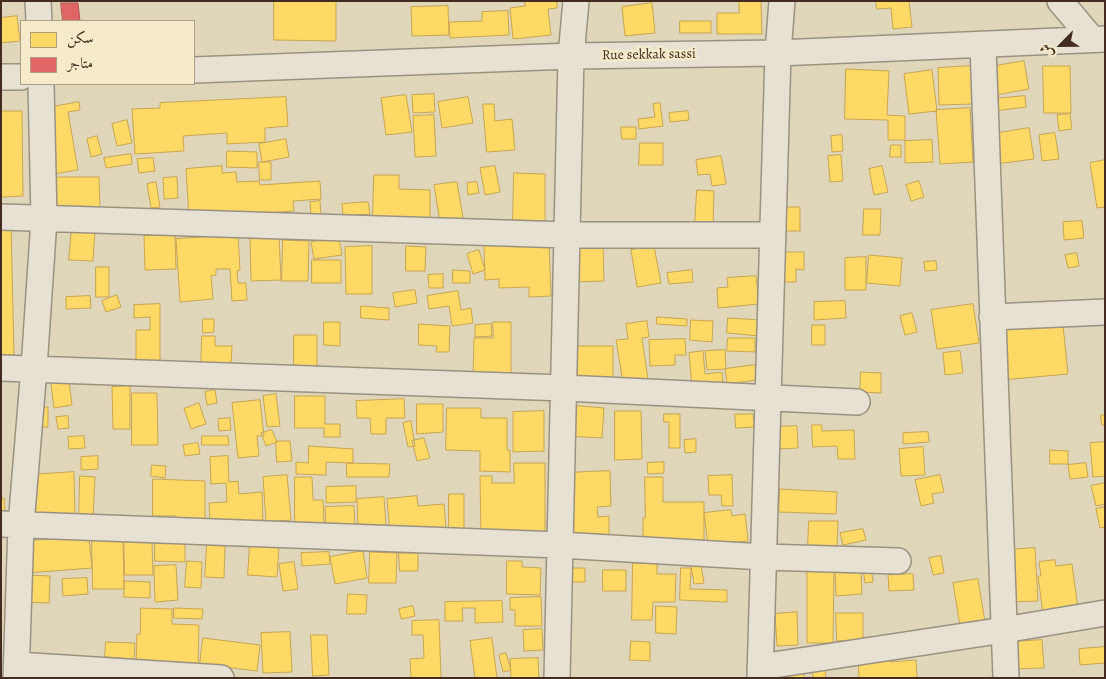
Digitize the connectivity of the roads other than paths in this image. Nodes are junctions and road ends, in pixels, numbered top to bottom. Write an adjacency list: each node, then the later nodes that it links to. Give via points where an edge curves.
1 (38, 1): 5 (street)
2 (576, 1): 9 (street)
3 (782, 1): 8 (street)
4 (1060, 1): 6 (street)
5 (39, 20)
6 (1099, 39): 7 (street, Rue sekkak sassi)
7 (983, 46): 8 (street, Rue sekkak sassi); 19 (street)
8 (778, 53): 9 (street, Rue sekkak sassi); 17 (street)
9 (571, 56): 10 (street, Rue sekkak sassi); 16 (street)
10 (195, 70)
11 (20, 77): 12 (street)
12 (1, 78)
13 (41, 85): 15 (street)
14 (1, 217): 15 (street)
15 (44, 219): 16 (street); 21 (street)
16 (567, 234): 17 (street); 22 (street)
17 (773, 235): 23 (street)
18 (1105, 312): 19 (street)
19 (992, 317): 30 (street)
20 (1, 368): 21 (street)
21 (34, 368): 22 (street); 25 (street)
22 (564, 388): 23 (street); 26 (street)
23 (769, 399): 24 (street); 27 (street)
24 (857, 402)
25 (11, 525): 26 (street); 31 (street)
26 (560, 545): 27 (street); 34 (street)
27 (764, 557): 28 (street); 32 (street)
28 (898, 560)
29 (1105, 613): 30 (street)
30 (1004, 630): 32 (street); 35 (street)
31 (17, 672): 33 (street)
32 (760, 672)
33 (221, 678)
34 (557, 678)
35 (1006, 678)

